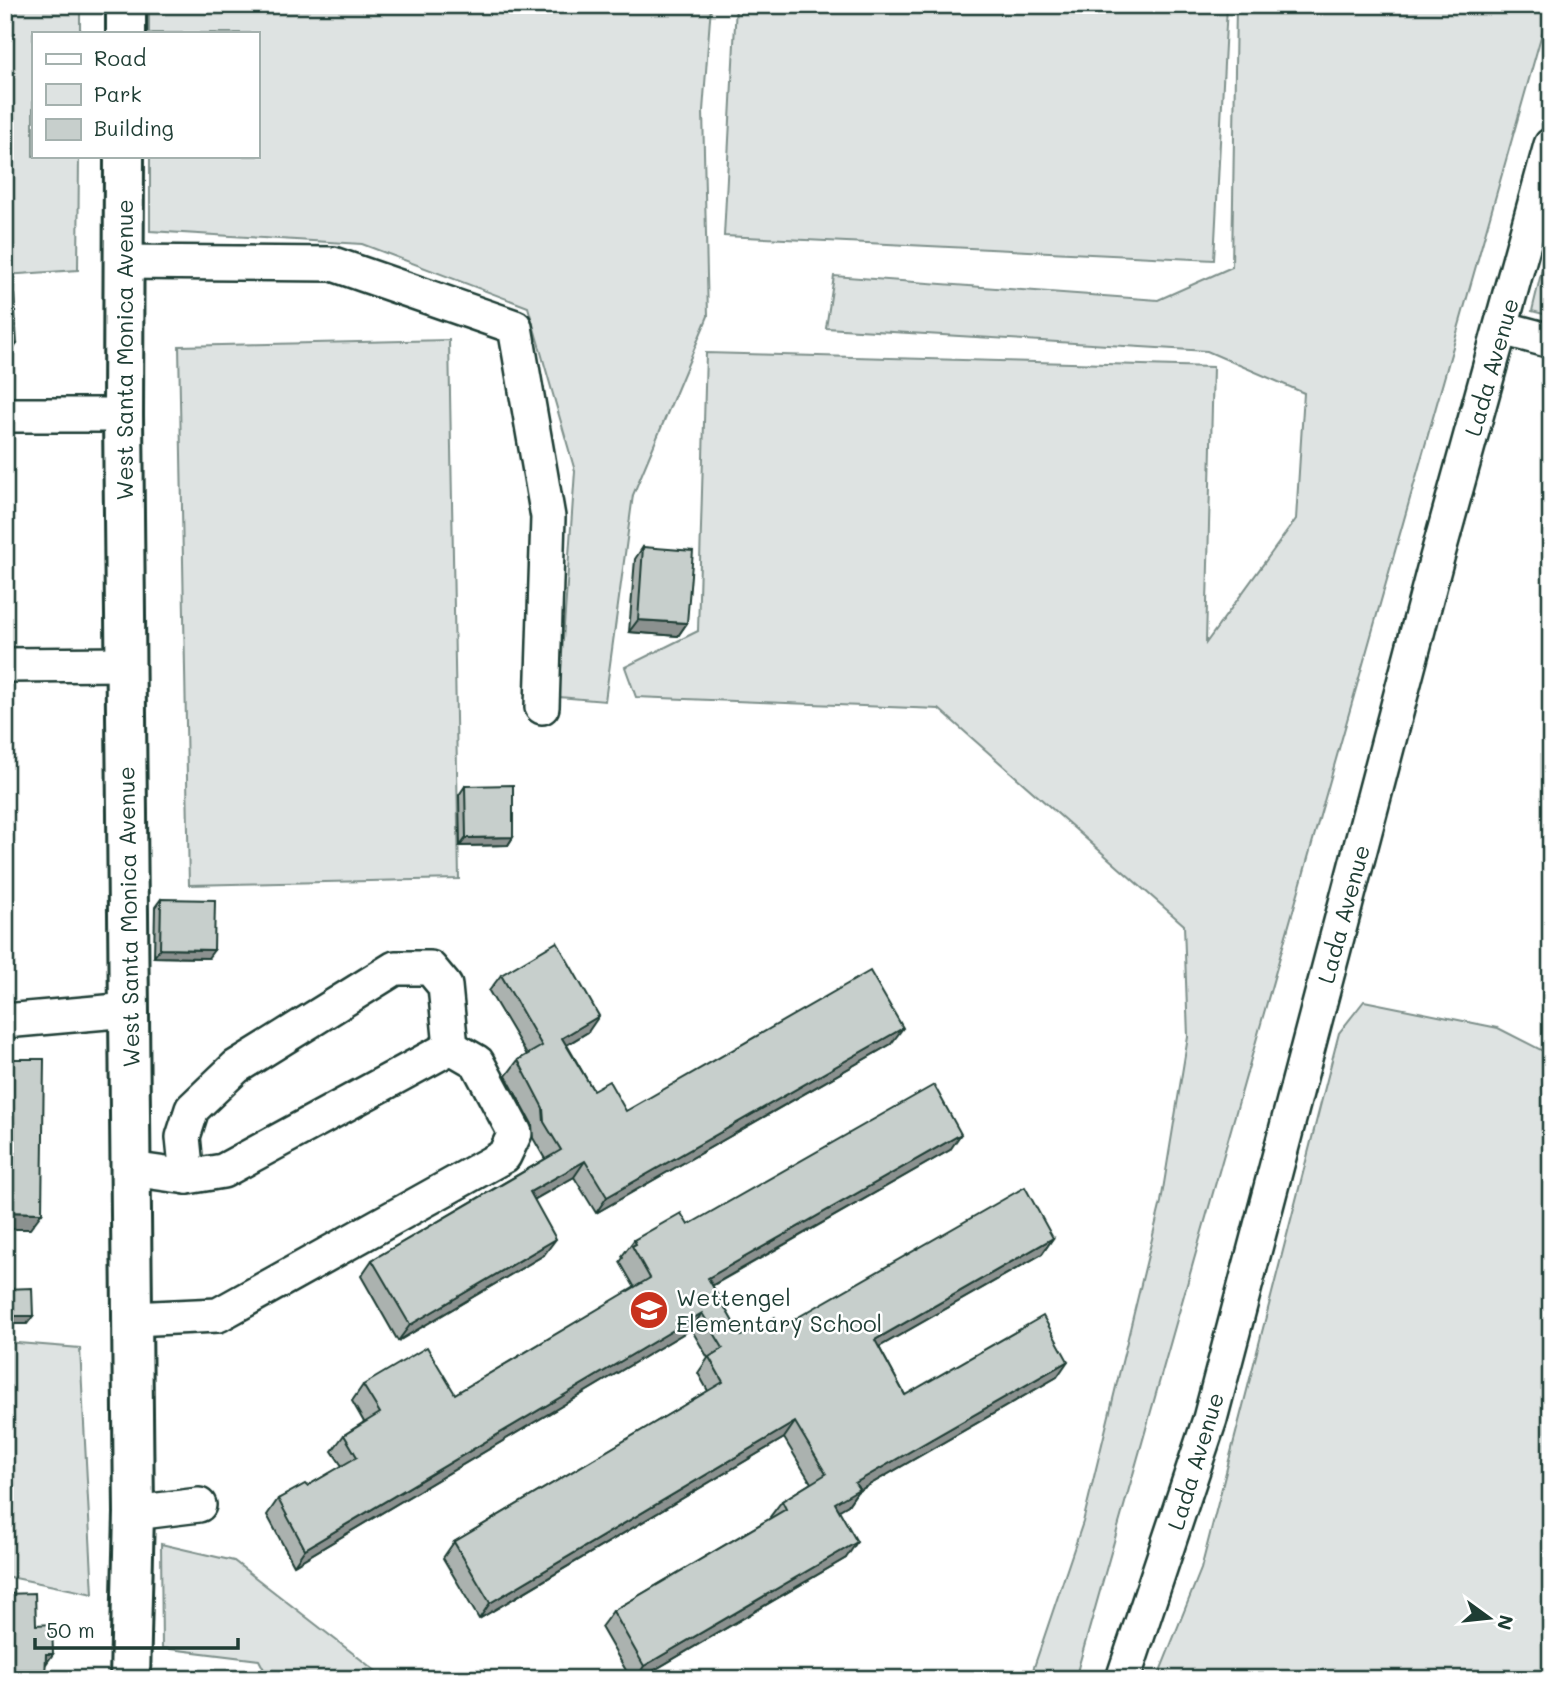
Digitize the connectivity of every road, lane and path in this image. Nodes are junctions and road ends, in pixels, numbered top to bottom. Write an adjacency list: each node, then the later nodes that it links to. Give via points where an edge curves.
1 (126, 5): 2 (main road)
2 (126, 32)
3 (1551, 145): 6 (street, Lada Avenue)
4 (124, 158): 5 (main road, West Santa Monica Avenue)
5 (122, 262): 9 (main road, West Santa Monica Avenue); 12 (street, via 333,264 515,327 548,517)
6 (1502, 328): 7 (street); 22 (street, Lada Avenue, via 1210,1419)
7 (1551, 341)
8 (5, 415): 9 (street)
9 (123, 415): 10 (main road, West Santa Monica Avenue)
10 (125, 664): 11 (street); 13 (main road, West Santa Monica Avenue)
11 (5, 665)
12 (542, 707)
13 (129, 1010): 14 (street); 16 (main road, West Santa Monica Avenue)
14 (5, 1021)
15 (451, 1047): 17 (street, via 223,1171); 17 (street, via 445,986 430,968 395,968 236,1067 192,1108 183,1137); 18 (street, via 477,1062 515,1133 504,1156 218,1315)
16 (131, 1169): 17 (street); 18 (main road, West Santa Monica Avenue)
17 (187, 1177)
18 (132, 1319): 20 (main road, West Santa Monica Avenue)
19 (200, 1505): 20 (street)
20 (134, 1513): 21 (main road, West Santa Monica Avenue)
21 (130, 1679)
22 (1123, 1679)

